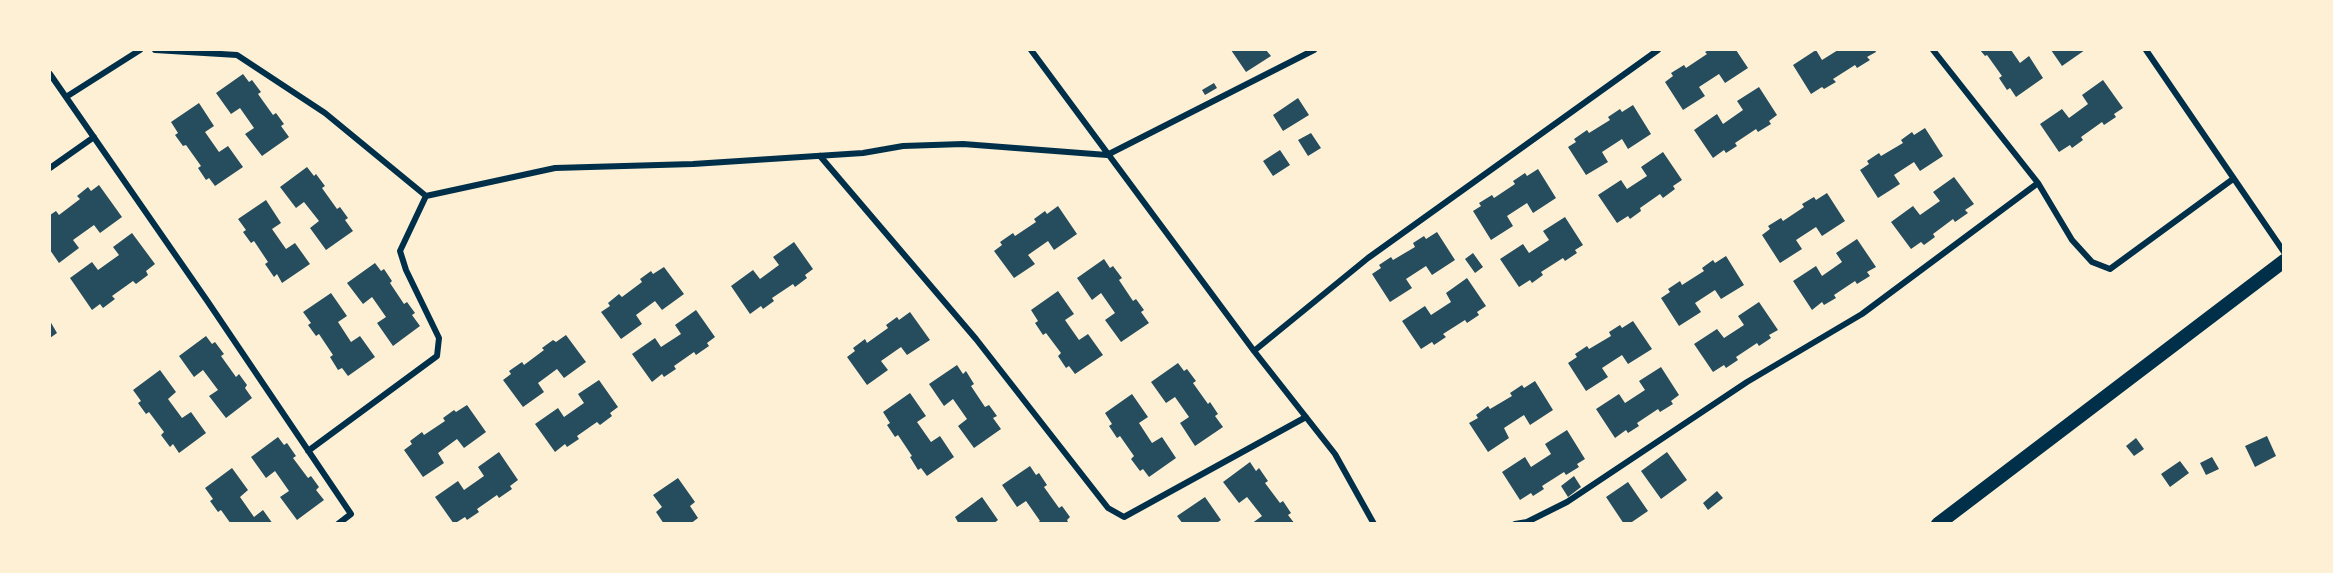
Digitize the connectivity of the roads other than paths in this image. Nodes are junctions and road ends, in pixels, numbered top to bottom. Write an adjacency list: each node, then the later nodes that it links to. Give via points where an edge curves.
1 (140, 50): 9 (street)
2 (155, 50): 16 (street, via 237,55 325,113)
3 (1030, 50): 11 (street)
4 (1314, 50): 11 (street)
5 (1658, 50): 19 (street, via 1368,258)
6 (1933, 50): 15 (street)
7 (2146, 50): 14 (street)
8 (50, 74): 9 (street)
9 (66, 97): 10 (street)
10 (94, 137): 13 (street); 21 (street)
11 (1107, 155): 12 (street, via 963,144 903,146); 19 (street)
12 (820, 156): 16 (street, via 555,168); 20 (street, via 976,339 1108,508 1124,517)
13 (50, 168)
14 (2234, 179): 15 (street, via 2110,269 2091,262 2072,240); 17 (street)
15 (2038, 183): 24 (street, via 1862,314 1748,382 1567,502)
16 (426, 196): 21 (street, via 400,251 439,338 437,356)
17 (2283, 252)
18 (2283, 261): 25 (highway)
19 (1254, 351): 20 (street)
20 (1306, 417): 23 (street, via 1335,454)
21 (308, 451): 22 (street, via 351,514)
22 (338, 524)
23 (1374, 524)
24 (1515, 524)
25 (1938, 524)

